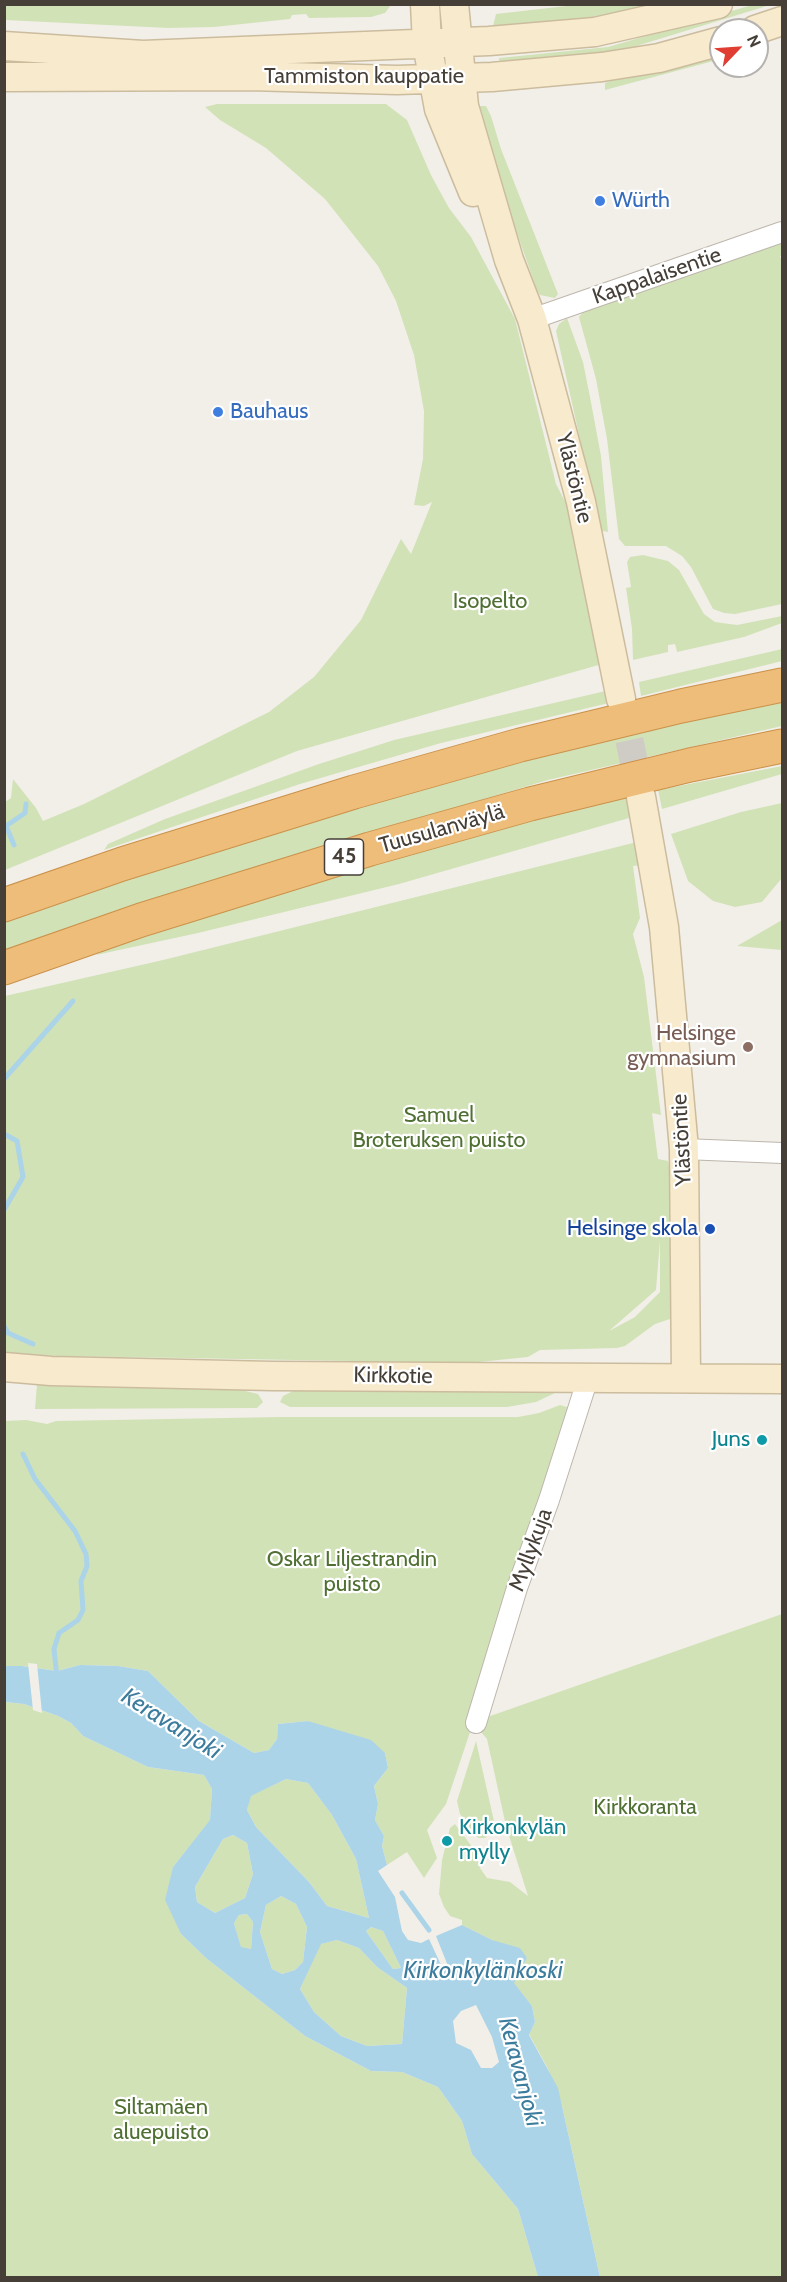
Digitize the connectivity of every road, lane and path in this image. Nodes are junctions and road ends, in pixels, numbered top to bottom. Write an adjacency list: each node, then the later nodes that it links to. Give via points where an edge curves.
1 (424, 4): 5 (street, Ylästöntie)
2 (454, 4): 4 (street, Ylästöntie)
3 (718, 4): 4 (street, Tammiston kauppatie, via 595,32)
4 (457, 42): 5 (street, Tammiston kauppatie); 9 (street, Ylästöntie)
5 (428, 44): 7 (street, Tammiston kauppatie, via 143,55); 10 (street, Ylästöntie)
6 (709, 44): 9 (street, Tammiston kauppatie, via 659,58 602,67)
7 (4, 46)
8 (4, 77): 10 (street, Tammiston kauppatie)
9 (461, 78): 10 (street, Tammiston kauppatie); 12 (street, Ylästöntie, via 466,116)
10 (433, 79): 12 (street, Ylästöntie, via 439,109 477,202)
11 (783, 232): 13 (street, Kappalaisentie)
12 (509, 260): 13 (street, Ylästöntie)
13 (532, 319): 15 (street, Ylästöntie, via 586,525)
14 (783, 685): 18 (highway, via 551,738 398,780 122,864)
15 (621, 699)
16 (783, 746): 19 (highway, Tuusulanväylä / 45, via 530,804 370,849 141,920)
17 (641, 797): 20 (street, Ylästöntie, via 664,927)
18 (4, 905)
19 (4, 968)
20 (684, 1149): 21 (street); 24 (street, Ylästöntie)
21 (783, 1153)
22 (5, 1368): 23 (street, Kirkkotie, via 272,1377)
23 (588, 1378): 24 (street, Kirkkotie); 26 (street, Myllykuja)
24 (686, 1378): 25 (street, Kirkkotie)
25 (783, 1379)
26 (476, 1723)

